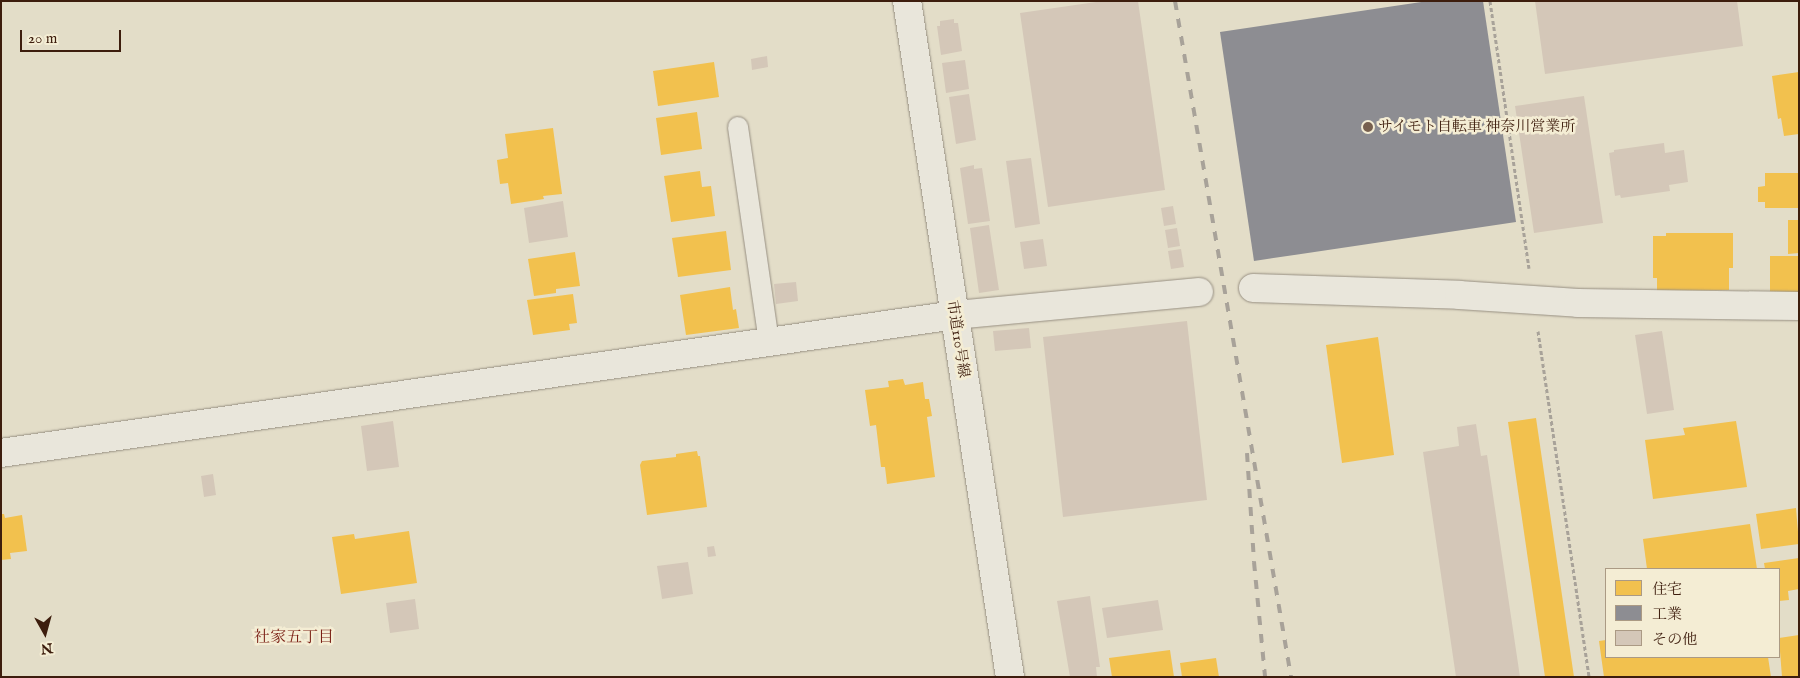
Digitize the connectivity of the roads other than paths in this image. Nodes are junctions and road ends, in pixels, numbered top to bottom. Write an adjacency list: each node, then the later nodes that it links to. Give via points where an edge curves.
1 (907, 1): 6 (street, 市道110号線)
2 (738, 127): 7 (lane)
3 (1253, 288): 5 (street, via 1460,295 1534,301)
4 (1199, 292): 6 (street)
5 (1799, 306)
6 (955, 315): 7 (street); 9 (street, 市道110号線)
7 (770, 342): 8 (street)
8 (1, 453)
9 (1010, 677)

